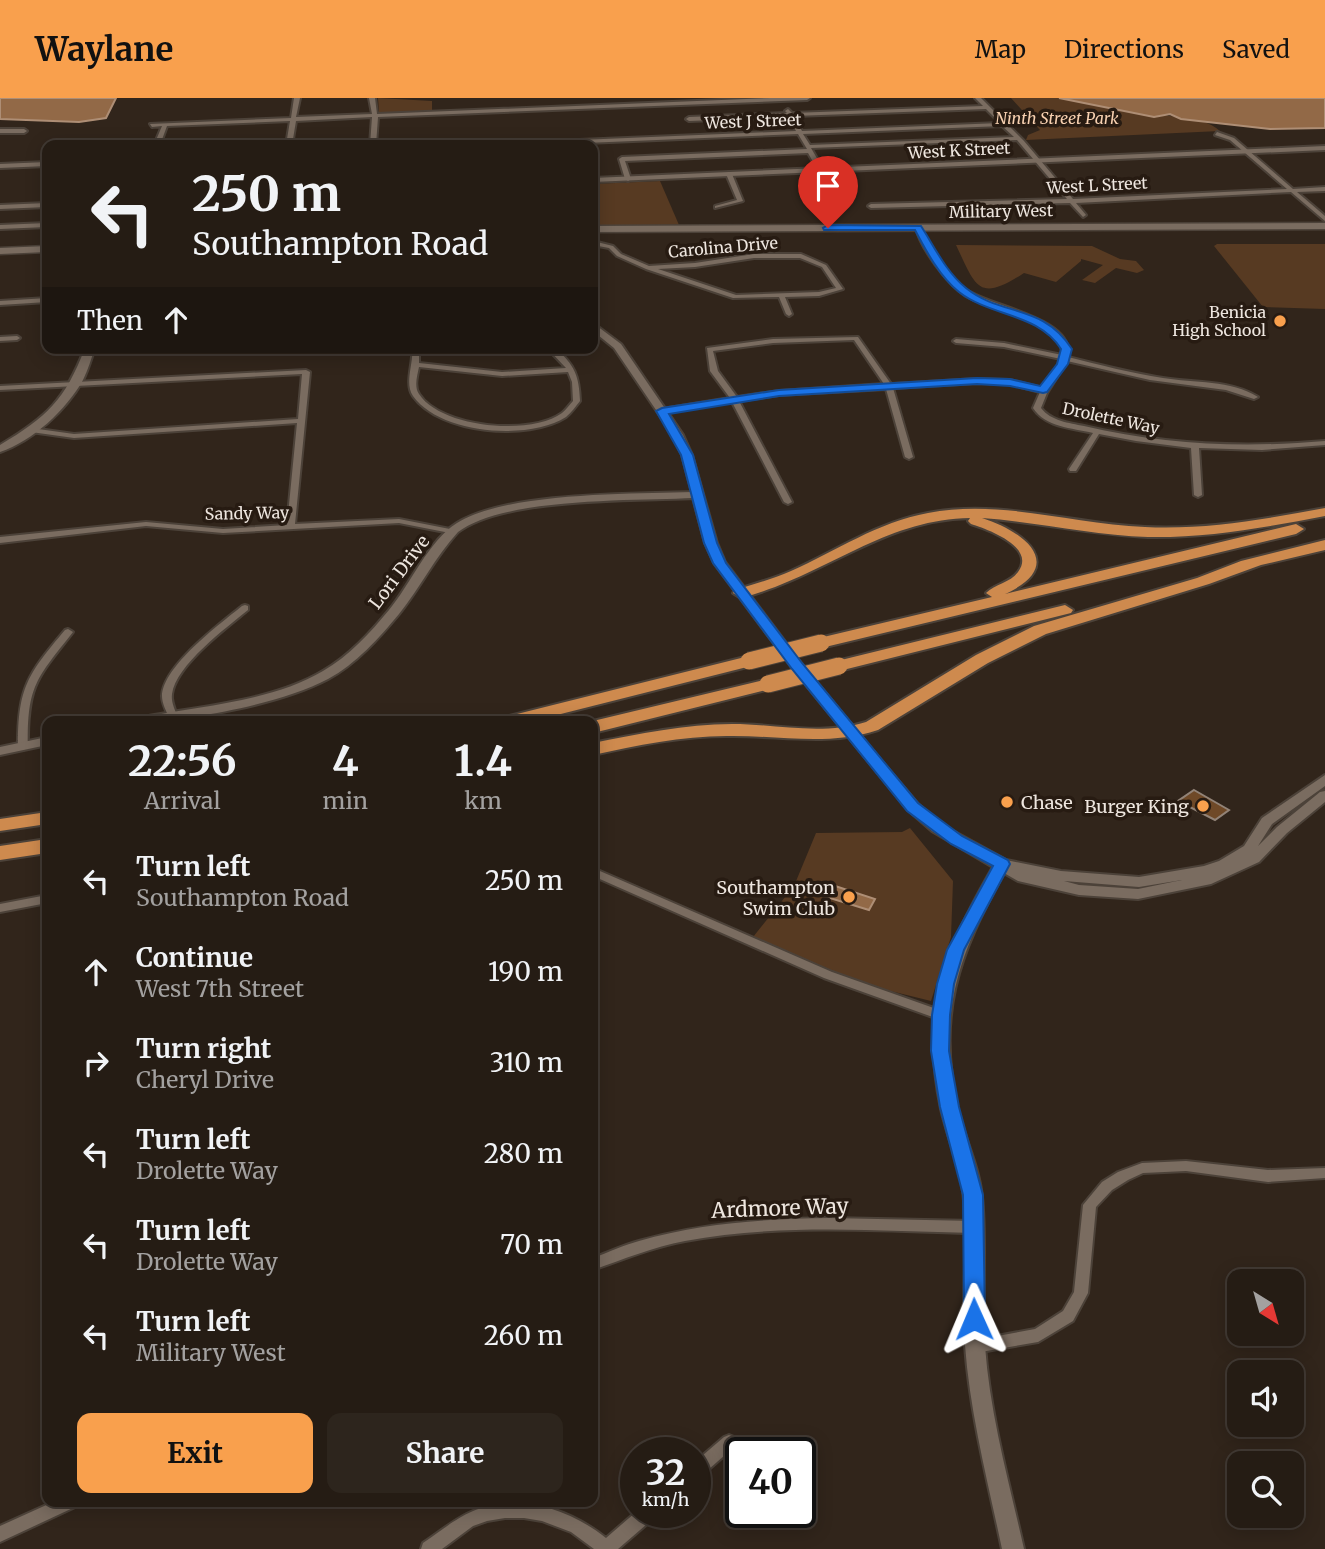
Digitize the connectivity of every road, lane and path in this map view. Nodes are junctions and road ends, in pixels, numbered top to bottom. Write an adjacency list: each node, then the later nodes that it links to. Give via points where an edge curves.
1 (297, 98): 9 (street)
2 (372, 98): 8 (street)
3 (807, 98): 5 (street)
4 (978, 98): 6 (street)
5 (780, 99): 7 (street); 8 (street)
6 (986, 107): 7 (street); 12 (street)
7 (791, 115): 10 (street); 16 (street)
8 (375, 116): 9 (street); 21 (street)
9 (293, 119): 11 (street); 20 (street)
10 (689, 119)
11 (165, 124): 13 (street); 19 (street)
12 (1002, 124): 16 (street, West J Street); 18 (street)
13 (152, 125)
14 (0, 131): 15 (street)
15 (24, 131)
16 (800, 133): 22 (street, West J Street); 24 (street)
17 (1217, 134): 25 (street)
18 (1018, 138): 24 (street); 26 (street)
19 (159, 140)
20 (290, 140)
21 (373, 140)
22 (598, 141)
23 (1325, 148): 25 (street, West K Street)
24 (808, 149): 29 (street); 31 (street, via 622,159)
25 (1246, 151): 26 (street, West K Street); 34 (street)
26 (1037, 161): 29 (street, West K Street); 36 (street)
27 (42, 164): 28 (street)
28 (0, 166)
29 (818, 170): 30 (street, West K Street); 35 (street, via 815,174 826,195)
30 (730, 174): 31 (street, West K Street); 40 (street, via 740,201)
31 (628, 179): 32 (street, West K Street)
32 (598, 180)
33 (1325, 189): 34 (street, West L Street)
34 (1292, 190): 36 (street, West L Street); 42 (street)
35 (823, 201)
36 (1071, 201): 38 (street, West L Street); 41 (street)
37 (42, 205): 39 (street)
38 (871, 206)
39 (0, 207)
40 (717, 207)
41 (1083, 215)
42 (1325, 219)
43 (42, 225): 44 (street)
44 (0, 228)
45 (1325, 228): 46 (main road, Military West)
46 (919, 229): 47 (main road, Military West); 63 (street, via 931,252 962,289 1051,330 1064,343)
47 (598, 232)
48 (598, 244): 51 (street, Carolina Drive)
49 (42, 249): 50 (main road)
50 (0, 251)
51 (648, 268): 52 (street, Carolina Drive, via 735,297); 52 (street, Carolina Drive, via 801,256 824,267 840,289)
52 (782, 297): 55 (street)
53 (42, 300): 54 (street)
54 (0, 303)
55 (789, 314)
56 (598, 330): 72 (street, via 618,346)
57 (17, 338): 58 (street)
58 (0, 339)
59 (956, 341): 63 (street)
60 (88, 354): 66 (street)
61 (416, 354): 64 (street)
62 (558, 354): 65 (street)
63 (1064, 359): 69 (street, Drolette Way); 70 (street, via 1151,379 1228,386)
64 (417, 365): 65 (street, via 502,374); 65 (street, via 413,388 421,402 454,422 492,429 538,425 572,408 579,396)
65 (571, 370)
66 (76, 384): 68 (street); 73 (street, via 306,372); 74 (street)
67 (889, 387): 69 (street, via 997,381); 71 (street); 71 (street, via 856,338 709,349 714,371); 79 (street)
68 (0, 388)
69 (1043, 390): 75 (street, Drolette Way, via 1037,408 1040,414)
70 (1254, 397)
71 (734, 399): 72 (street); 83 (street)
72 (662, 411): 81 (street, via 687,455)
73 (299, 421): 74 (street, via 74,436); 87 (street)
74 (31, 430): 78 (street)
75 (1097, 432): 77 (street, Drolette Way); 80 (street)
76 (1325, 443): 77 (street, Drolette Way)
77 (1195, 447): 82 (street)
78 (0, 449)
79 (909, 457)
80 (1073, 469)
81 (699, 495): 88 (street, Lori Drive, via 521,508 483,517); 92 (street, via 711,543)
82 (1198, 495)
83 (788, 502)
84 (1325, 512): 85 (highway, via 1174,533 974,514)
85 (916, 521): 92 (highway, via 874,534 772,585); 94 (highway, via 950,519 993,526 1021,543 1030,568 1013,586)
86 (1325, 522): 94 (highway)
87 (291, 527): 88 (street, Sandy Way, via 399,521); 89 (street, Sandy Way, via 223,531 146,524)
88 (452, 532): 96 (street, Lori Drive, via 393,614 340,666 307,684)
89 (0, 540)
90 (1325, 545): 91 (highway)
91 (1258, 561): 99 (highway, bridge); 100 (highway, via 1041,630)
92 (741, 593): 100 (street)
93 (245, 608): 96 (street, via 172,680 166,694)
94 (894, 626): 98 (highway, bridge)
95 (68, 632): 102 (street, via 27,688 22,709)
96 (172, 715): 97 (street, Lori Drive)
97 (167, 716)
98 (531, 716)
99 (598, 726)
100 (852, 734): 103 (highway, via 698,732); 111 (street, via 913,807 956,840)
101 (42, 742): 102 (street)
102 (23, 746): 104 (street)
103 (598, 748)
104 (0, 751)
105 (1325, 779): 111 (street, via 1267,821 1249,849 1205,871 1119,882)
106 (1325, 795): 111 (street, via 1254,859 1211,879 1171,888 1138,894 1079,890 1023,877)
107 (42, 819): 108 (highway)
108 (0, 825)
109 (42, 847): 110 (highway)
110 (0, 853)
111 (1002, 864): 115 (street, via 956,950)
112 (598, 874): 115 (street, via 828,975)
113 (42, 901): 114 (street)
114 (0, 908)
115 (941, 1015): 117 (street, via 941,1058 973,1195)
116 (1325, 1173): 119 (street, via 1268,1176 1186,1166 1142,1168 1123,1176 1090,1205 1080,1293 1068,1317 1038,1335)
117 (974, 1227): 118 (street, Ardmore Way, via 744,1226 680,1236); 119 (street)
118 (598, 1262)
119 (975, 1346): 127 (street)
120 (725, 1446): 121 (street)
121 (711, 1458)
122 (58, 1507): 124 (street)
123 (630, 1528): 125 (street)
124 (0, 1534)
125 (607, 1548): 126 (street, via 556,1516 514,1508 468,1520)
126 (429, 1549)
127 (1013, 1549)

